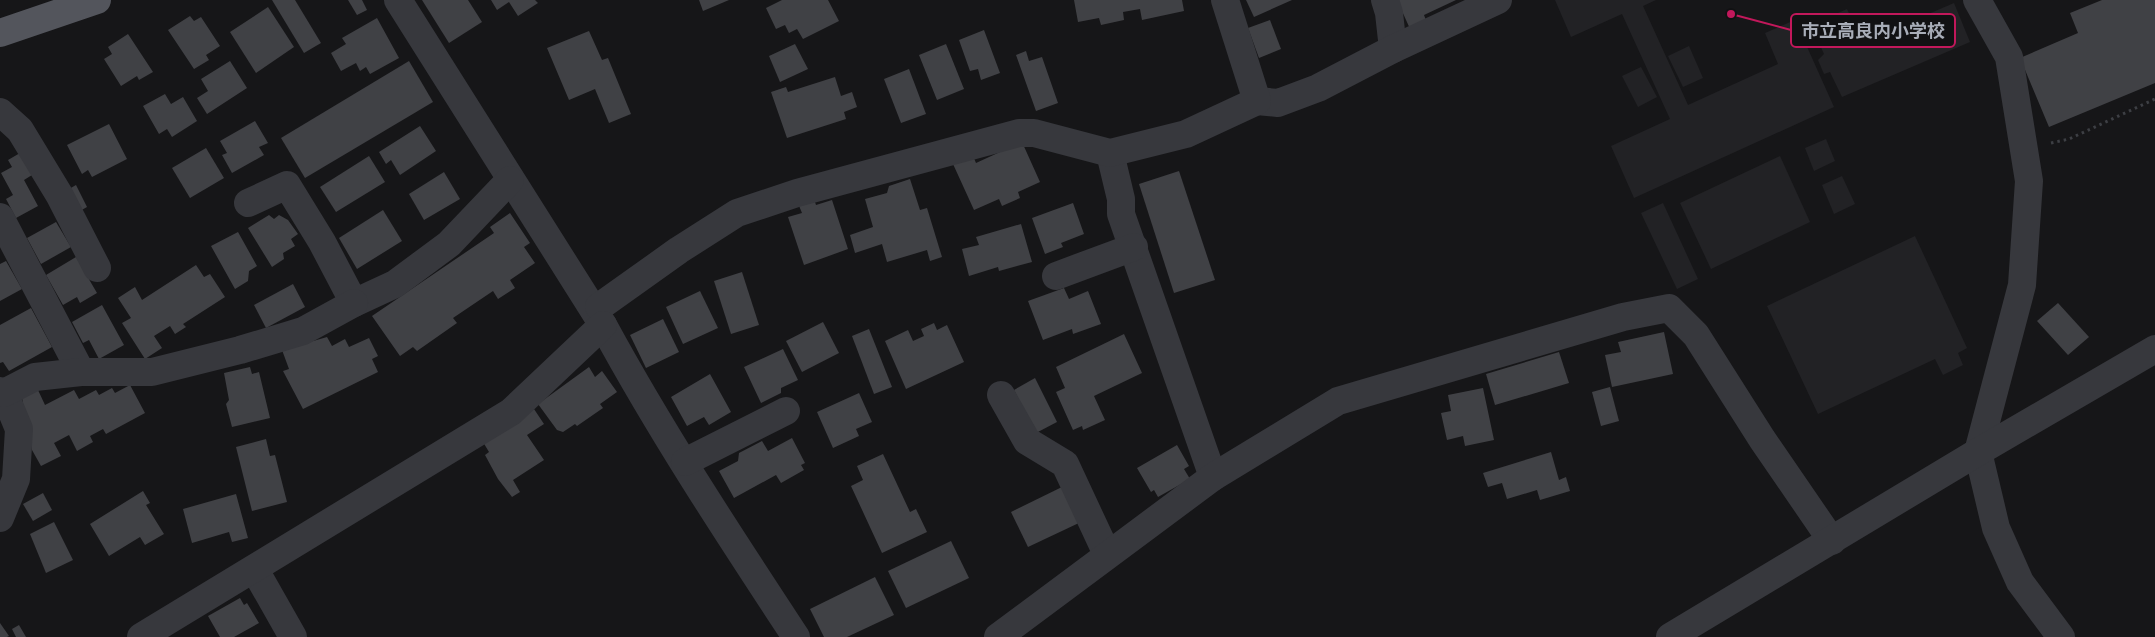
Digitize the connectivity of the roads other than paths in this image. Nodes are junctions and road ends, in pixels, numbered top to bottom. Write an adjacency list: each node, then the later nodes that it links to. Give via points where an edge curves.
1 (97, 0): 7 (main road)
2 (398, 0): 12 (street)
3 (1224, 0): 9 (street)
4 (1385, 0): 8 (street)
5 (1498, 0): 8 (street)
6 (1977, 0): 25 (street, via 2009,58 2029,180 2022,284)
7 (0, 33)
8 (1394, 48): 9 (street, via 1318,88 1278,103)
9 (1257, 101): 11 (street, via 1186,134)
10 (0, 112): 16 (street, via 20,130 60,196)
11 (1110, 153): 15 (street, via 1121,199 1121,214); 19 (street, via 1019,132 797,192 737,213 679,250)
12 (510, 180): 18 (street, via 448,244 395,284); 19 (street)
13 (248, 203): 18 (street, via 287,185)
14 (0, 217): 21 (street)
15 (1134, 247): 17 (street); 27 (street)
16 (97, 268)
17 (1056, 276)
18 (354, 303): 21 (street, via 303,330 240,350 152,372)
19 (601, 316): 26 (street, via 626,367); 31 (street, via 511,412)
20 (2155, 349): 25 (street)
21 (81, 372): 22 (street, via 35,377)
22 (2, 392): 28 (street, via 19,429 16,479)
23 (1000, 395): 30 (street, via 1026,441 1065,464)
24 (786, 411): 26 (street)
25 (1978, 452): 29 (street); 37 (street, via 1996,528 2020,582)
26 (685, 462): 34 (street)
27 (1213, 477): 29 (street, via 1338,401 1623,317 1669,308 1696,335 1762,440); 30 (street)
28 (0, 518)
29 (1832, 541): 36 (street)
30 (1107, 554): 35 (street)
31 (255, 570): 32 (street); 33 (street)
32 (141, 637)
33 (293, 637)
34 (796, 637)
35 (998, 637)
36 (1670, 637)
37 (2061, 637)

